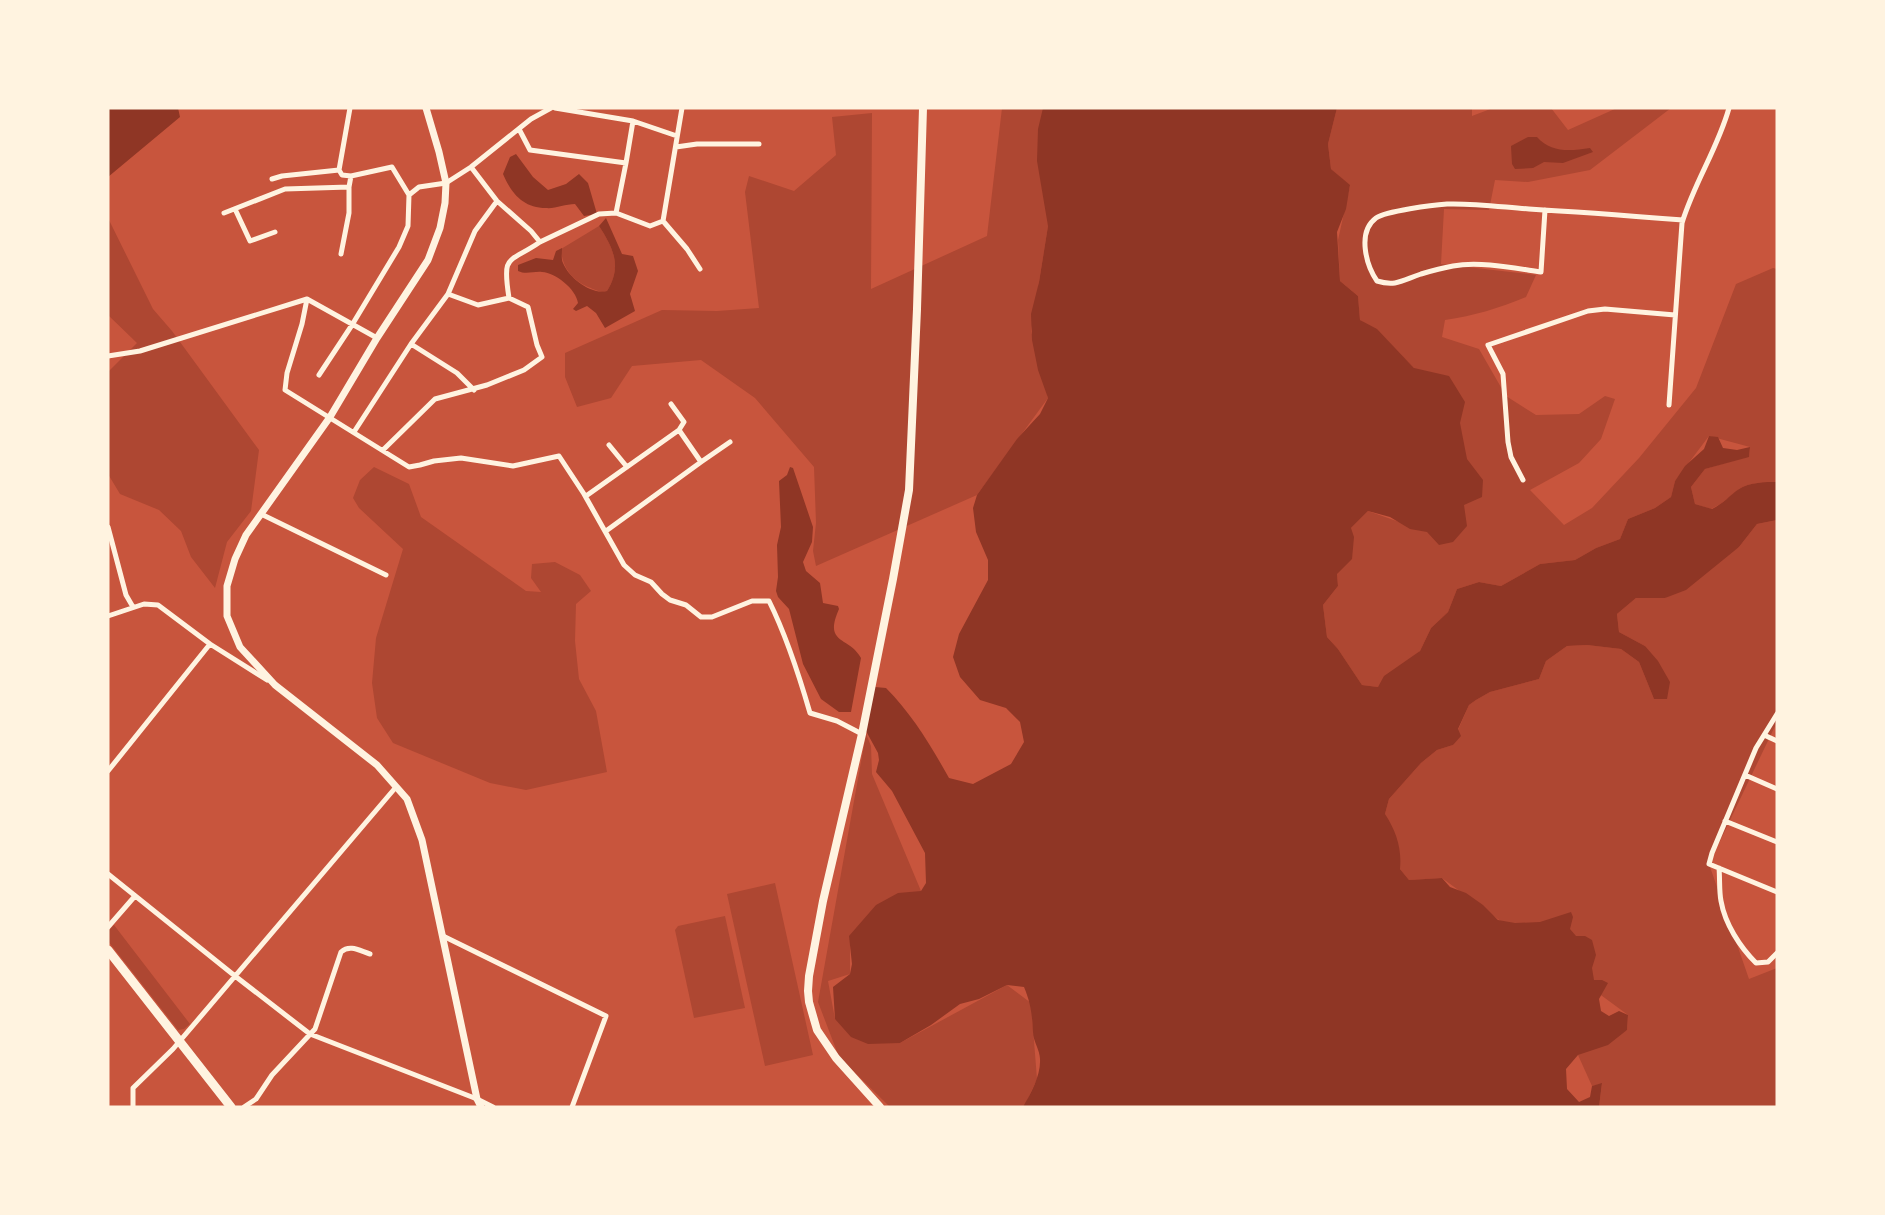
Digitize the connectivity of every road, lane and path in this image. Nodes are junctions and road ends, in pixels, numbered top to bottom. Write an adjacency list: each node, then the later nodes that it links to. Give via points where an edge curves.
1 (350, 108): 14 (street)
2 (426, 108): 17 (street)
3 (553, 108): 7 (street); 8 (street)
4 (682, 108): 9 (street)
5 (923, 108): 62 (main road, via 909,490)
6 (1729, 108): 25 (street)
7 (633, 121): 9 (street); 12 (street)
8 (519, 129): 12 (street, via 530,150); 13 (street)
9 (677, 135): 11 (street)
10 (759, 144): 11 (street)
11 (676, 147): 26 (street)
12 (626, 163): 24 (street)
13 (471, 167): 17 (street); 20 (street)
14 (339, 170): 15 (street, via 342,175); 16 (street)
15 (351, 176): 18 (street); 19 (street, via 392,167)
16 (272, 179)
17 (446, 183): 19 (street, via 419,187); 36 (street, via 440,228 428,260)
18 (349, 187): 21 (street, via 285,189); 29 (street, via 349,213)
19 (409, 195): 35 (street, via 408,226 399,247)
20 (497, 201): 28 (street); 31 (street, via 475,231)
21 (235, 208): 23 (street); 27 (street, via 250,241)
22 (1545, 210): 22 (street, via 1447,204 1388,213 1368,227 1367,260 1377,281 1386,284 1401,283 1454,265 1479,263 1541,272); 25 (street)
23 (224, 213)
24 (615, 213): 26 (street, via 650,226); 28 (street, via 599,214)
25 (1683, 220): 34 (street)
26 (663, 221): 30 (street)
27 (275, 232)
28 (540, 242): 32 (street, via 511,257 506,265)
29 (341, 254)
30 (700, 270)
31 (448, 294): 32 (street, via 478,305); 37 (street)
32 (509, 298): 40 (street, via 528,307 542,357 524,370)
33 (307, 299): 35 (street); 38 (street, via 140,351); 43 (street, via 285,390)
34 (1675, 315): 42 (street); 51 (street, via 1588,311 1488,345 1503,374 1511,457)
35 (352, 325): 36 (street); 39 (street)
36 (377, 338): 43 (street)
37 (411, 344): 40 (street, via 457,373); 45 (street)
38 (108, 356)
39 (319, 375)
40 (474, 390): 48 (street, via 435,399)
41 (671, 404): 44 (street, via 684,422)
42 (1669, 405)
43 (330, 417): 45 (street); 53 (street)
44 (679, 430): 49 (street); 50 (street)
45 (354, 432): 48 (street)
46 (730, 442): 49 (street)
47 (609, 445): 50 (street)
48 (383, 450): 52 (street, via 409,466 460,458 513,465 559,456)
49 (701, 462): 55 (street)
50 (627, 467): 52 (street)
51 (1523, 480)
52 (586, 496): 55 (street)
53 (261, 514): 56 (street); 60 (street, via 235,559 227,586 227,616 240,647)
54 (108, 527): 57 (street, via 126,595)
55 (606, 531): 62 (street, via 624,565 635,575 701,617 752,601 769,601 800,676 810,713)
56 (386, 575)
57 (133, 607): 58 (street); 59 (street, via 158,605)
58 (108, 616)
59 (210, 644): 60 (street); 65 (street)
60 (275, 685): 67 (street, via 377,765)
61 (1777, 714): 63 (street)
62 (862, 734): 90 (main road, via 823,902 809,976 809,1002 817,1030 836,1058)
63 (1764, 735): 64 (street); 66 (street)
64 (1777, 741)
65 (108, 771)
66 (1745, 774): 68 (street); 69 (street)
67 (396, 787): 76 (street, via 407,800 422,840); 80 (street)
68 (1777, 789)
69 (1725, 821): 70 (street); 71 (street, via 1709,864)
70 (1777, 842)
71 (1719, 868): 73 (street); 78 (street, via 1720,901 1746,953 1756,963 1768,962)
72 (108, 874): 74 (street)
73 (1777, 892)
74 (135, 896): 75 (street); 80 (street)
75 (108, 927)
76 (443, 936): 83 (street); 89 (street, via 606,1016)
77 (108, 950): 82 (highway)
78 (1777, 953)
79 (370, 954): 81 (street, via 352,947 341,952)
80 (235, 976): 81 (street); 82 (street)
81 (310, 1034): 83 (street); 86 (street, via 272,1075 256,1099)
82 (179, 1041): 84 (street, via 133,1088); 85 (highway)
83 (477, 1099): 87 (street); 88 (street)
84 (133, 1107)
85 (231, 1107)
86 (244, 1107)
87 (481, 1107)
88 (493, 1107)
89 (572, 1107)
90 (880, 1107)

